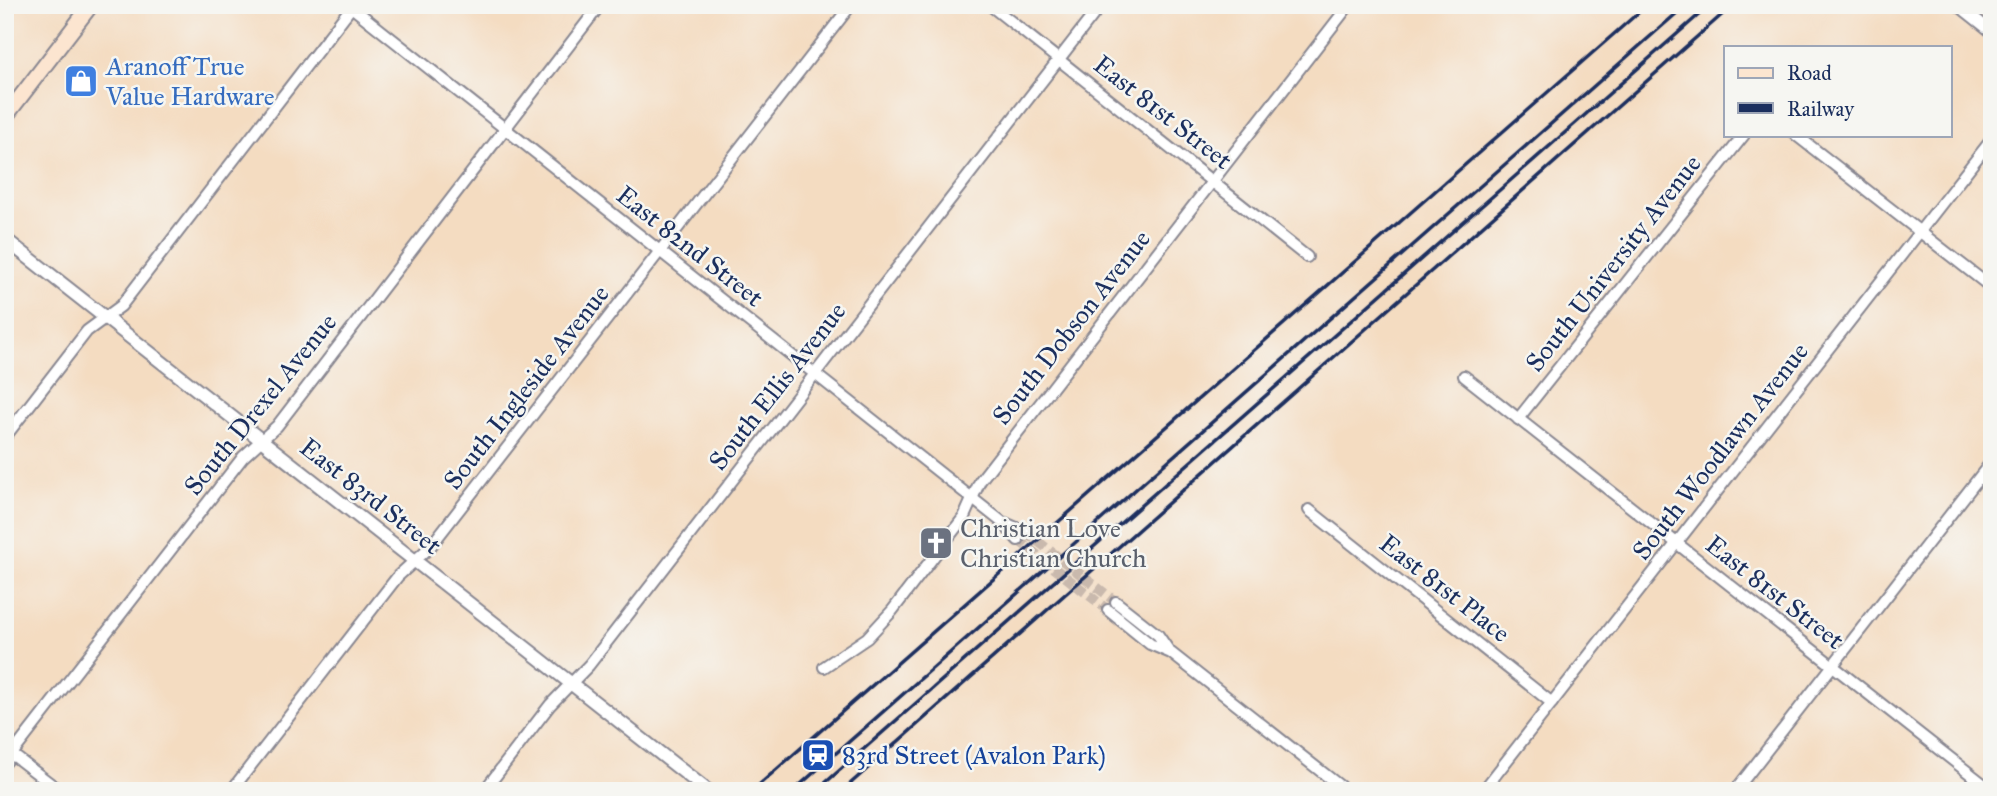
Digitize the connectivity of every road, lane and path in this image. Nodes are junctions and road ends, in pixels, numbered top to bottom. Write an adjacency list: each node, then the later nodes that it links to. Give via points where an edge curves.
1 (91, 5): 11 (main road)
2 (600, 5): 12 (street, South Drexel Avenue)
3 (851, 5): 19 (street, South Ingleside Avenue)
4 (990, 5): 10 (street, East 81st Street)
5 (1101, 5): 10 (street, South Ellis Avenue)
6 (1349, 5): 16 (street, South Dobson Avenue)
7 (1958, 5): 9 (street)
8 (351, 6): 12 (street, East 82nd Street); 22 (street, via 121,306)
9 (1992, 32)
10 (1059, 60): 16 (street, East 81st Street); 23 (street, South Ellis Avenue)
11 (5, 117)
12 (504, 128): 19 (street, East 82nd Street); 27 (street, South Drexel Avenue, via 277,426)
13 (1743, 136): 25 (street, South University Avenue)
14 (1797, 136): 17 (street)
15 (1992, 139): 17 (street, South Woodlawn Avenue)
16 (1213, 181): 20 (street, East 81st Street); 29 (street, South Dobson Avenue, via 980,481)
17 (1920, 232): 21 (street); 32 (street, South Woodlawn Avenue)
18 (5, 239): 22 (street, East 83rd Street)
19 (660, 251): 23 (street, East 82nd Street); 33 (street, South Ingleside Avenue, via 430,547)
20 (1307, 257)
21 (1992, 288)
22 (107, 317): 26 (street, via 87,331); 27 (street, East 83rd Street)
23 (815, 374): 29 (street, East 82nd Street); 37 (street, South Ellis Avenue)
24 (1464, 376): 25 (street, East 81st Street)
25 (1518, 419): 32 (street, East 81st Street)
26 (5, 438)
27 (262, 439): 33 (street, East 83rd Street); 39 (street, South Drexel Avenue, via 243,457)
28 (1992, 461): 35 (street)
29 (972, 498): 31 (street, East 82nd Street); 36 (street, South Dobson Avenue, via 964,517 892,611 867,638)
30 (1309, 510): 38 (street, East 81st Place)
31 (1022, 536)
32 (1677, 544): 35 (street, East 81st Street); 38 (street, South Woodlawn Avenue)
33 (415, 560): 37 (street, East 83rd Street); 42 (street, South Ingleside Avenue)
34 (1112, 606): 45 (street, via 1158,635 1171,653)
35 (1832, 666): 40 (street, East 81st Street); 47 (street)
36 (824, 667)
37 (571, 683): 43 (street, South Ellis Avenue); 44 (street, East 83rd Street)
38 (1552, 703): 46 (street, South Woodlawn Avenue)
39 (8, 755): 41 (street)
40 (1989, 787)
41 (60, 791)
42 (231, 791)
43 (484, 791)
44 (708, 791)
45 (1346, 791)
46 (1483, 791)
47 (1735, 791)

